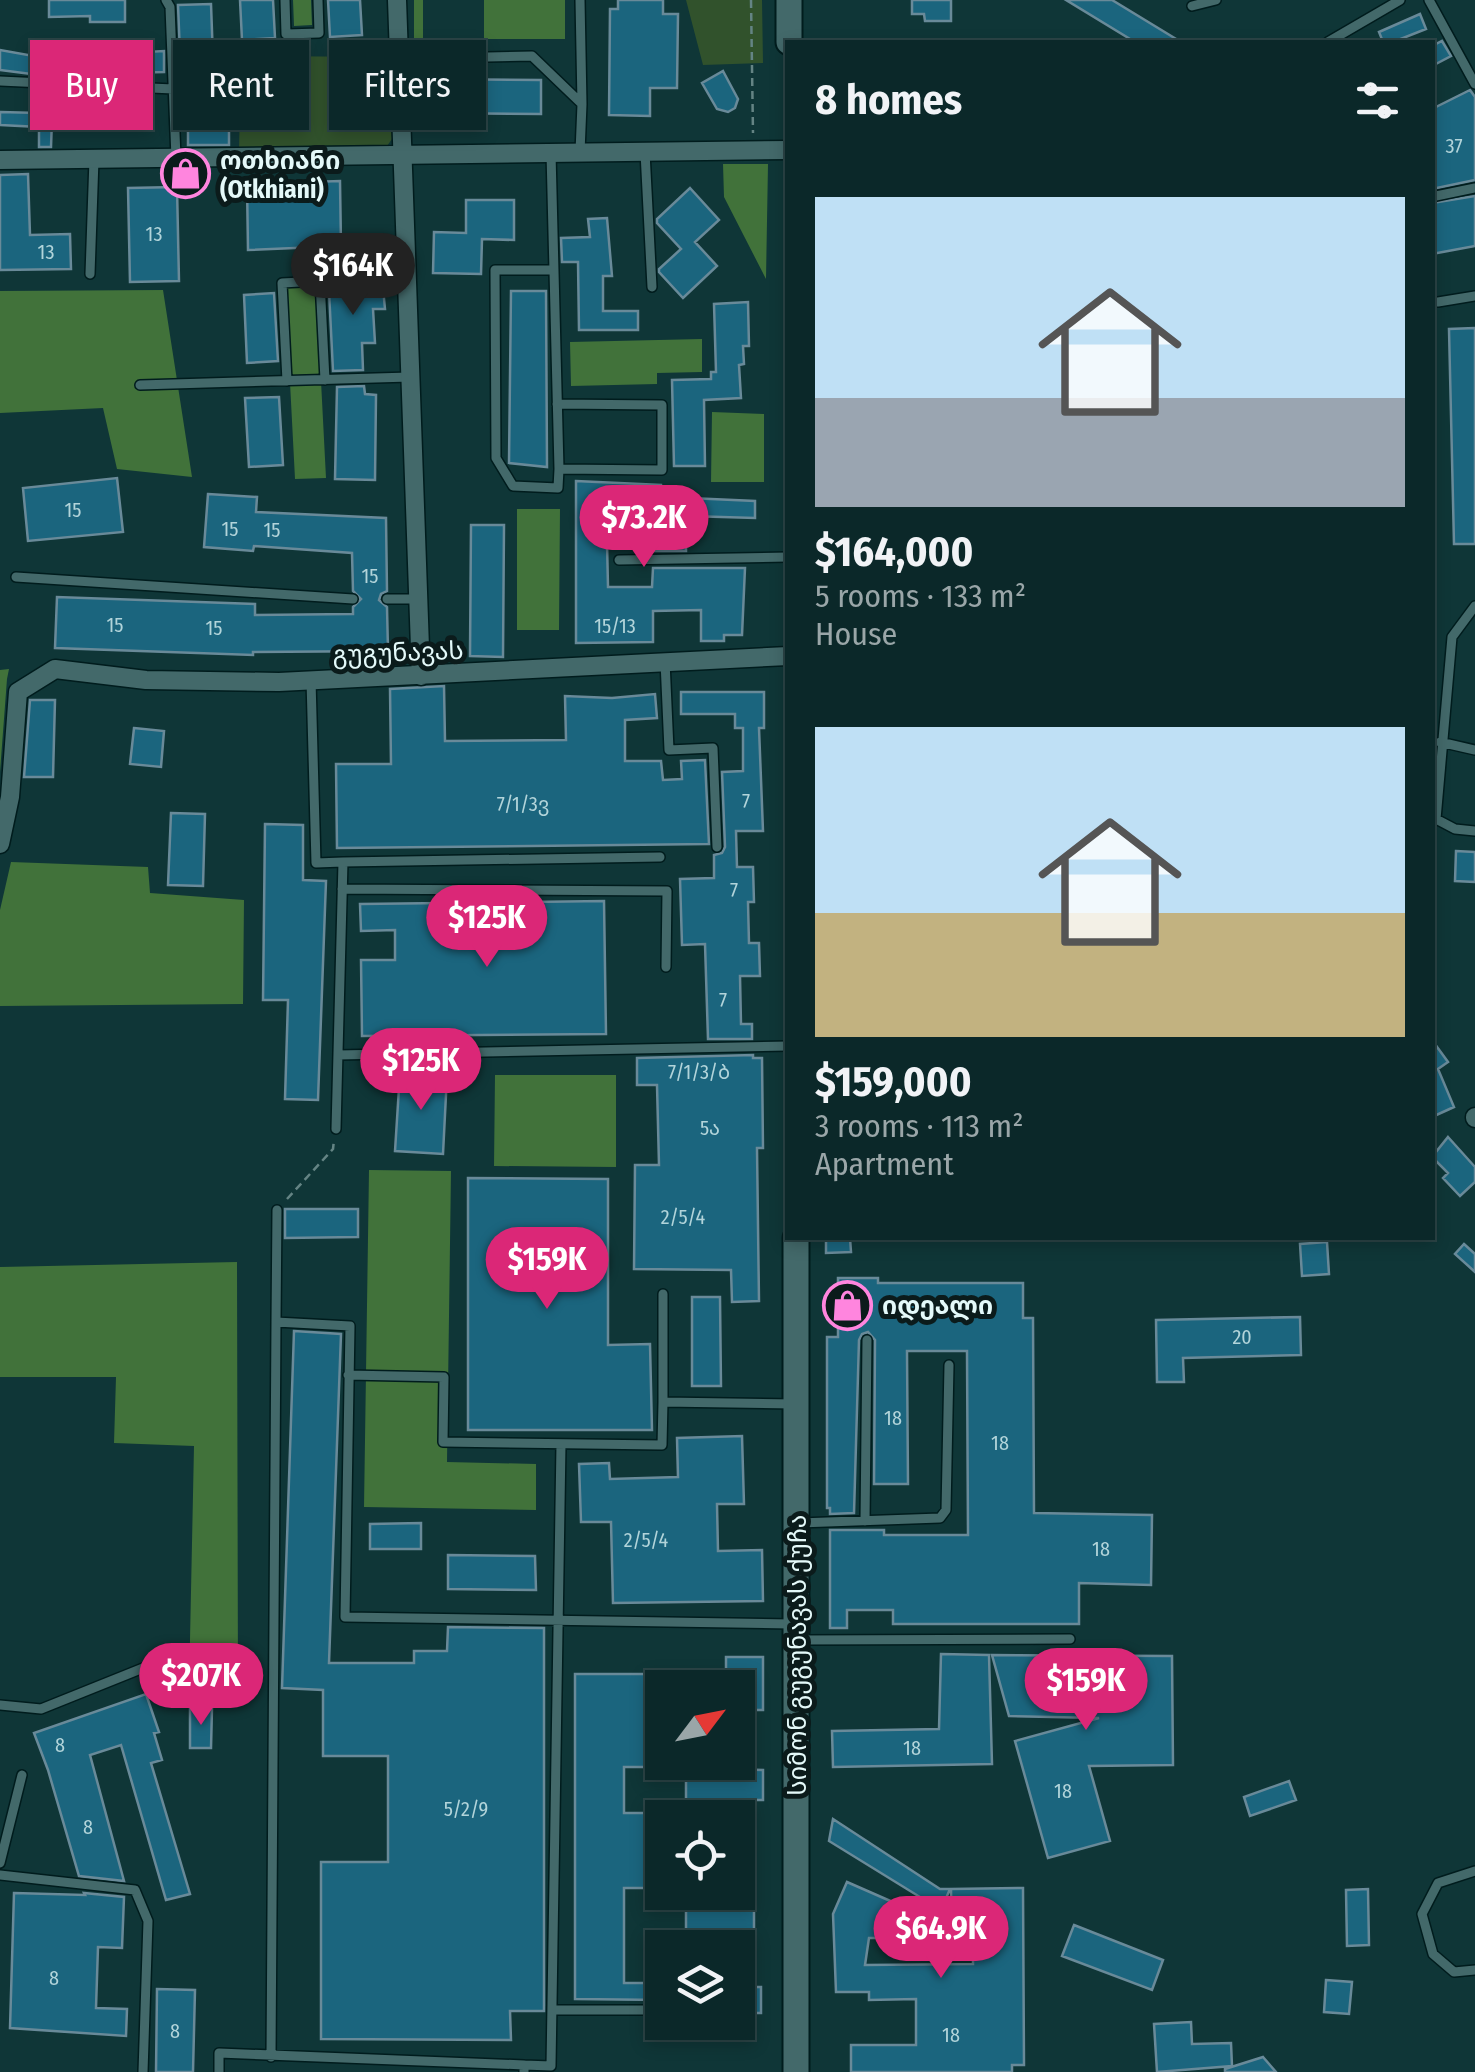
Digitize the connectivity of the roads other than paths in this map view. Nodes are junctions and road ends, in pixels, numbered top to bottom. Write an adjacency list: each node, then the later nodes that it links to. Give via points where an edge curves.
1 (166, 0): 16 (lane)
2 (285, 0): 3 (lane, via 286,34 319,33)
3 (318, 0)
4 (398, 0): 23 (street)
5 (580, 0): 17 (lane)
6 (789, 0): 11 (main road)
7 (1216, 0): 10 (lane)
8 (1400, 0): 12 (lane)
9 (1429, 0): 15 (lane)
10 (1192, 6)
11 (788, 40)
12 (1331, 40)
13 (486, 57): 17 (lane, via 532,56)
14 (0, 80): 16 (lane)
15 (1475, 84)
16 (173, 89)
17 (582, 104): 21 (lane)
18 (175, 130): 24 (lane)
19 (785, 150): 20 (street)
20 (645, 152): 21 (street); 31 (lane)
21 (580, 153): 22 (street)
22 (551, 154): 23 (street); 29 (lane)
23 (401, 156): 24 (street); 34 (street)
24 (176, 158): 25 (street)
25 (94, 159): 26 (street); 30 (lane)
26 (0, 160)
27 (1475, 188): 28 (lane)
28 (1436, 196)
29 (554, 270): 38 (lane); 39 (lane, via 495,270 496,458 513,486 558,488)
30 (90, 274)
31 (652, 287)
32 (1475, 296): 33 (lane)
33 (1438, 302)
34 (410, 378): 35 (lane); 45 (street)
35 (325, 380): 36 (lane); 36 (lane, via 320,281 282,283)
36 (287, 381): 37 (lane)
37 (140, 385)
38 (557, 404): 39 (lane); 39 (lane, via 662,405 662,470)
39 (559, 469)
40 (785, 556): 41 (lane)
41 (619, 560)
42 (16, 577): 43 (lane)
43 (353, 599)
44 (387, 599): 45 (lane)
45 (418, 599): 49 (street)
46 (1475, 606): 51 (lane, via 1452,637)
47 (785, 656): 48 (street, გუგუნავას)
48 (665, 661): 49 (street, გუგუნავას); 55 (lane, via 668,750 714,748)
49 (421, 676): 50 (street, გუგუნავას)
50 (311, 680): 54 (street, გუგუნავას, via 146,680 55,669 18,692); 57 (lane, via 316,864)
51 (1440, 742): 52 (lane); 53 (lane, via 1436,820)
52 (1475, 750)
53 (1475, 831)
54 (0, 844)
55 (718, 847)
56 (660, 858): 57 (lane)
57 (343, 862): 58 (lane)
58 (342, 889): 59 (lane, via 667,890); 61 (lane)
59 (666, 967)
60 (785, 1046): 61 (lane)
61 (338, 1055): 62 (lane)
62 (336, 1129)
63 (277, 1210): 66 (lane)
64 (796, 1240): 71 (main road, სიმონ გუგუნავას ქუჩა)
65 (663, 1294): 70 (lane)
66 (276, 1322): 69 (lane, via 350,1326); 87 (lane)
67 (867, 1340): 73 (lane)
68 (949, 1365): 73 (lane, via 946,1510 930,1520)
69 (348, 1376): 72 (lane, via 444,1377 443,1442); 75 (lane, via 345,1618)
70 (663, 1402): 71 (lane); 72 (lane, via 662,1446)
71 (796, 1404): 74 (main road, სიმონ გუგუნავას ქუჩა)
72 (561, 1444): 75 (lane)
73 (865, 1521): 74 (lane)
74 (797, 1524): 76 (main road, სიმონ გუგუნავას ქუჩა)
75 (559, 1621): 76 (lane); 85 (lane)
76 (797, 1632): 77 (lane); 91 (main road, სიმონ გუგუნავას ქუჩა)
77 (1070, 1639)
78 (184, 1652): 79 (lane, via 40,1710)
79 (0, 1705)
80 (22, 1775): 81 (lane)
81 (0, 1863)
82 (1475, 1871): 84 (lane, via 1438,1884 1422,1914 1433,1954 1454,1972)
83 (0, 1876): 89 (lane, via 135,1890 148,1921)
84 (1475, 1970)
85 (552, 2010): 86 (lane); 88 (lane, via 551,2066)
86 (645, 2010)
87 (271, 2057): 88 (lane); 90 (lane, via 220,2053)
88 (524, 2068)
89 (143, 2072)
90 (219, 2072)
91 (796, 2072)

